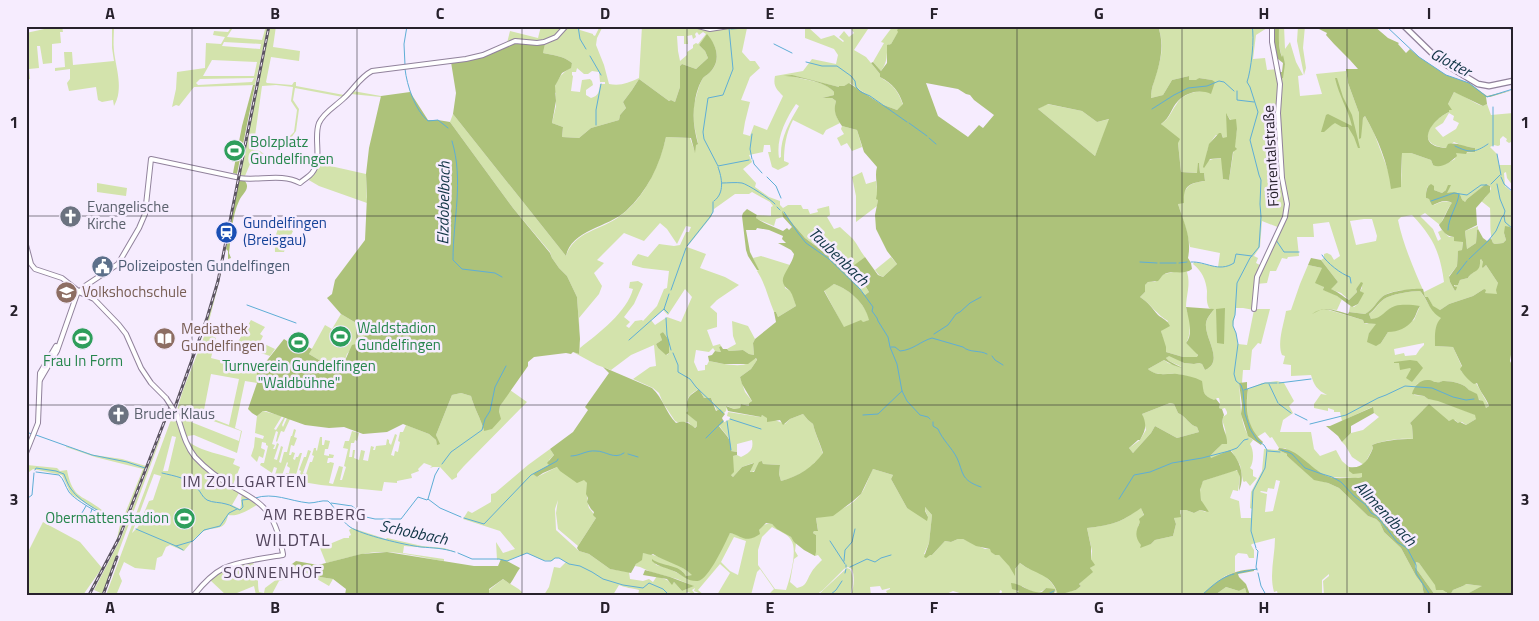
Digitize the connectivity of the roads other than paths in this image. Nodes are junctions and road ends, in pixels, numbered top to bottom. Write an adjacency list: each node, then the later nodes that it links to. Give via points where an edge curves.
1 (566, 26): 10 (street, via 549,41 515,41 466,59 372,71 321,119 316,164 313,172 300,183 284,178 240,178 151,159 146,210 139,228 118,264)
2 (698, 26): 3 (street, via 710,29)
3 (729, 26)
4 (1272, 26): 11 (street, Föhrentalstraße, via 1280,84 1278,112 1287,204 1257,277)
5 (1404, 26): 6 (main road, via 1440,61 1478,84 1489,86)
6 (1513, 81)
7 (26, 204): 8 (street)
8 (26, 232)
9 (26, 245): 10 (street, via 35,269 62,278)
10 (78, 292): 12 (street, via 59,342 41,370 39,417); 13 (street, bridge, via 95,300 123,330 141,368 177,415 187,445 197,459 265,509 272,518 283,555 224,568)
11 (1254, 310)
12 (26, 452)
13 (194, 595)

